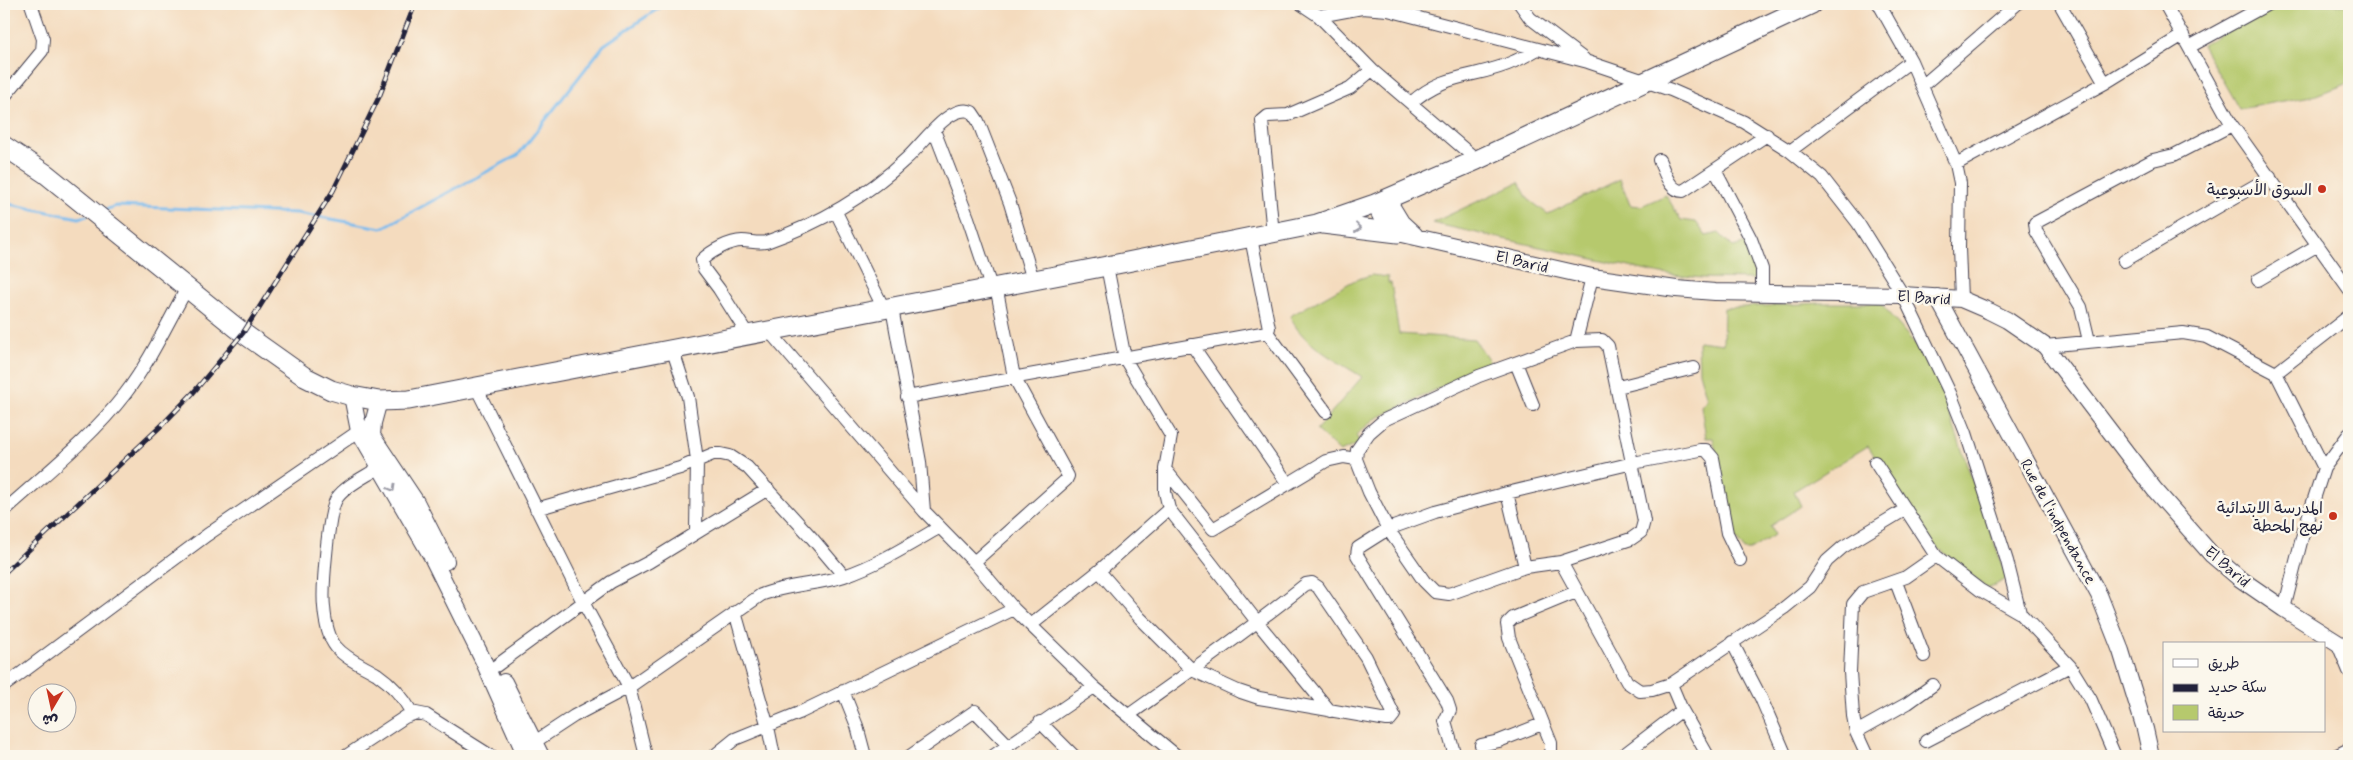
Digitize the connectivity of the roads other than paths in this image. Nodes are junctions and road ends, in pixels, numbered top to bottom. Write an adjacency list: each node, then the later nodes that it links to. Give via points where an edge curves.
1 (31, 4): 20 (street, via 43,39 42,51)
2 (1301, 4): 10 (street)
3 (1520, 4): 15 (street, via 1530,18)
4 (1812, 4): 17 (main road)
5 (1879, 4): 14 (street)
6 (2017, 4): 19 (street)
7 (2060, 4): 18 (street)
8 (2165, 4): 11 (street)
9 (2268, 4): 12 (street)
10 (1319, 16): 13 (street, via 1376,8); 16 (street)
11 (2183, 35): 12 (street); 18 (street)
12 (2190, 47): 22 (street)
13 (1536, 50): 15 (street); 21 (street, via 1515,62 1456,77 1424,91)
14 (1911, 61): 19 (street); 26 (street)
15 (1588, 62): 17 (street)
16 (1372, 70): 21 (street); 36 (street, via 1350,88 1288,115 1268,116 1262,121)
17 (1645, 82): 24 (street, via 1736,118); 27 (main road)
18 (2104, 83): 29 (street)
19 (1922, 86): 29 (street)
20 (4, 97)
21 (1411, 103): 27 (street)
22 (2232, 125): 31 (street); 58 (street, via 2174,155 2154,160 2035,223 2036,231 2081,307)
23 (934, 130): 33 (street, via 907,158); 43 (street, via 946,117 962,110 975,114 1010,203); 45 (street)
24 (1766, 135): 26 (street); 30 (street)
25 (4, 146): 46 (main road, via 80,200)
26 (1790, 151): 49 (street, via 1822,177 1847,207)
27 (1477, 160): 32 (main road)
28 (1660, 160): 30 (street, via 1671,185 1680,192)
29 (1956, 164): 51 (street, via 1960,183)
30 (1715, 170): 48 (street, via 1751,239 1762,269)
31 (2270, 177): 39 (street); 40 (street)
32 (1381, 201): 34 (main road); 35 (street, via 1383,221); 38 (street)
33 (836, 212): 52 (street); 56 (street, via 766,242 734,242 702,260 704,270)
34 (1317, 224): 35 (main road, one-way to 35); 36 (main road)
35 (1398, 233): 38 (street, El Barid)
36 (1273, 234): 37 (main road)
37 (1250, 238): 41 (main road); 55 (street)
38 (1421, 239): 42 (street, El Barid)
39 (2318, 245): 44 (street); 47 (street)
40 (2124, 261)
41 (1107, 266): 43 (main road); 62 (street)
42 (1592, 277): 48 (street, El Barid, via 1676,289); 57 (street)
43 (1033, 280): 45 (main road)
44 (2258, 280)
45 (994, 287): 52 (main road); 66 (street)
46 (187, 288): 69 (main road, via 242,333 305,377); 89 (street, via 151,354 123,396 75,446)
47 (2349, 289)
48 (1762, 293): 49 (street, El Barid)
49 (1903, 294): 50 (street, El Barid); 109 (street, via 1960,414)
50 (1937, 297): 51 (street, El Barid); 155 (street, Rue de l'indpendance, via 2099,595 2121,650)
51 (1961, 299): 60 (street, El Barid, via 2007,320)
52 (888, 308): 54 (main road); 70 (street)
53 (2349, 316): 65 (street)
54 (769, 330): 56 (main road); 90 (street)
55 (1267, 332): 59 (street); 73 (street)
56 (748, 335): 61 (main road)
57 (1576, 341): 63 (street); 67 (street, via 1606,341)
58 (2089, 341): 60 (street); 65 (street, via 2200,334)
59 (1192, 345): 62 (street); 83 (street)
60 (2045, 346): 107 (street, El Barid, via 2184,526 2232,572)
61 (673, 351): 68 (main road); 77 (street, via 688,397)
62 (1125, 359): 66 (street); 82 (street, via 1171,436)
63 (1516, 363): 72 (street); 76 (street, via 1479,376 1384,420 1360,445)
64 (1694, 368): 67 (street)
65 (2276, 373): 81 (street)
66 (1014, 377): 70 (street); 98 (street, via 1068,476)
67 (1618, 387): 79 (street)
68 (477, 389): 71 (main road); 86 (street)
69 (352, 396): 71 (main road); 74 (street)
70 (907, 397): 90 (street, via 920,462)
71 (379, 402): 115 (street, via 372,436 416,502)
72 (1533, 405)
73 (1326, 412)
74 (358, 431): 80 (street); 121 (street, via 207,536)
75 (2349, 434): 81 (street)
76 (1356, 459): 83 (street, via 1344,456 1330,459); 93 (street, via 1368,492)
77 (697, 460): 84 (street, via 713,454 730,456 748,467); 86 (street, via 680,468); 94 (street)
78 (1874, 462): 88 (street)
79 (1633, 463): 85 (street); 97 (street, via 1709,451 1727,534); 99 (street, via 1644,521 1641,532 1631,539)
80 (380, 468): 127 (street, via 336,500 326,567 324,609 335,645 399,692); 137 (street, one-way to 137, via 443,579)
81 (2324, 468): 107 (street)
82 (1165, 469): 87 (street); 92 (street)
83 (1288, 484): 92 (street)
84 (768, 489): 94 (street); 102 (street)
85 (1507, 493): 93 (street, via 1435,512); 100 (street)
86 (536, 509): 105 (street)
87 (1169, 509): 95 (street); 101 (street)
88 (1906, 510): 96 (street); 112 (street, via 1843,547 1827,561 1810,587)
89 (4, 511)
90 (924, 511): 91 (street)
91 (940, 527): 98 (street); 102 (street)
92 (1213, 529): 95 (street)
93 (1388, 529): 100 (street, via 1424,581 1441,594); 148 (street, via 1358,548 1357,555 1447,701 1450,710 1444,721)
94 (696, 531): 105 (street)
95 (1195, 542): 110 (street)
96 (1936, 556): 103 (street); 109 (street, via 1980,590)
97 (1740, 560)
98 (974, 562): 106 (street)
99 (1561, 562): 100 (street); 104 (street)
100 (1525, 567)
101 (1099, 571): 111 (street); 117 (street)
102 (844, 576): 108 (street, via 770,591)
103 (1896, 582): 114 (street); 132 (street, via 1863,592 1853,604 1850,672)
104 (1576, 592): 119 (street, via 1627,682 1646,691); 130 (street, via 1513,618 1507,624 1509,638)
105 (583, 602): 115 (street); 122 (street)
106 (1014, 608): 111 (street); 124 (street)
107 (2284, 609): 113 (street, El Barid)
108 (735, 612): 122 (street); 131 (street)
109 (2020, 613): 116 (street)
110 (1258, 623): 117 (street); 126 (street); 126 (street, via 1306,584 1318,587 1366,657 1394,715 1387,720)
111 (1031, 625): 123 (street)
112 (1732, 642): 119 (street); 152 (street)
113 (2343, 646): 118 (street)
114 (1924, 656)
115 (496, 666): 137 (street)
116 (2070, 666): 133 (street); 154 (street, via 2091,700)
117 (1192, 670): 126 (street, via 1259,698); 128 (street)
118 (2349, 671)
119 (1671, 684): 125 (street)
120 (1933, 685): 132 (street)
121 (4, 686)
122 (629, 687): 137 (street, via 574,716); 140 (street)
123 (1094, 687): 128 (street); 129 (street)
124 (842, 691): 131 (street); 143 (street)
125 (1682, 710): 150 (street); 151 (street)
126 (1330, 711)
127 (412, 713): 138 (street); 139 (street, via 426,715)
128 (1129, 715): 147 (street)
129 (1040, 722): 134 (street); 146 (street)
130 (1542, 724): 135 (street); 149 (street, via 1552,748)
131 (768, 727): 141 (street, via 735,739); 142 (street)
132 (1856, 732): 153 (street)
133 (1926, 741)
134 (1008, 745): 144 (street, via 974,711); 145 (street)
135 (1481, 745)
136 (2349, 749): 156 (street)
137 (531, 751)
138 (346, 756)
139 (491, 756)
140 (646, 756)
141 (714, 756)
142 (774, 756)
143 (865, 756)
144 (910, 756)
145 (993, 756)
146 (1074, 756)
147 (1176, 756)
148 (1455, 756)
149 (1548, 756)
150 (1622, 756)
151 (1708, 756)
152 (1786, 756)
153 (1867, 756)
154 (2115, 756)
155 (2151, 756)
156 (2335, 756)

